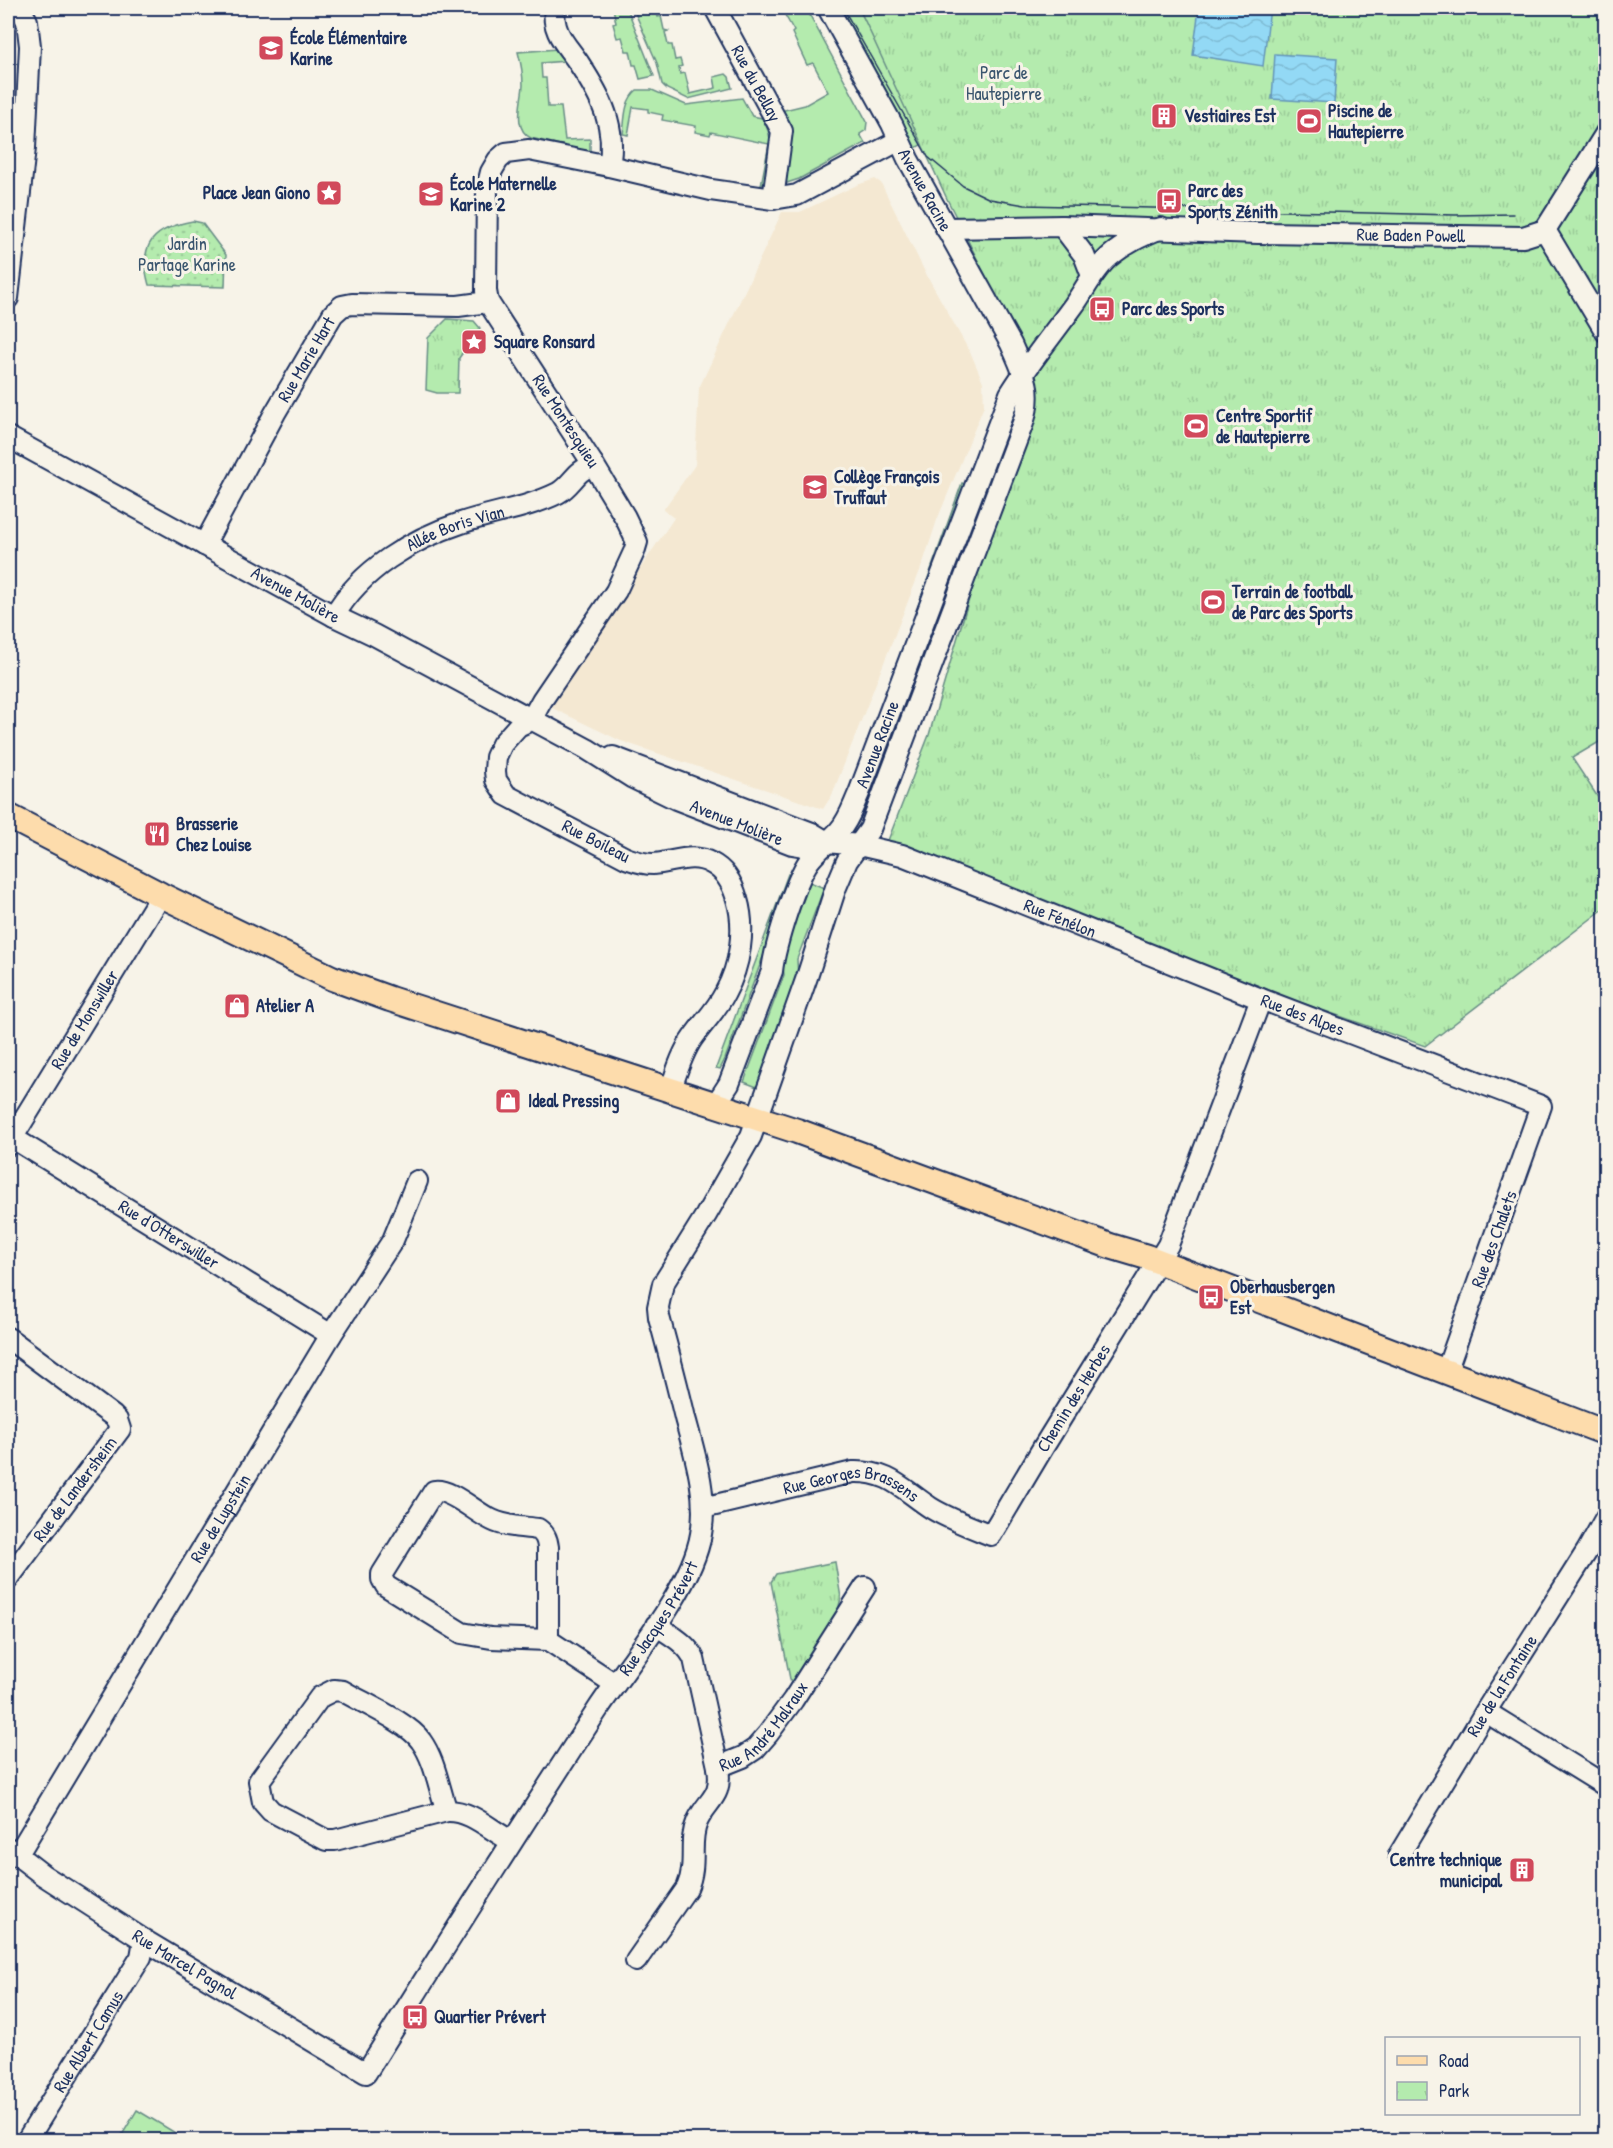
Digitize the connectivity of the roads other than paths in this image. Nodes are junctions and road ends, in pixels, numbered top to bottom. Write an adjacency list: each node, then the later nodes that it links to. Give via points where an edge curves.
1 (20, 8): 14 (street, via 27,21 30,46 25,148)
2 (555, 8): 7 (street, via 557,34 600,99 610,126)
3 (715, 8): 8 (street, Rue du Bellay, via 782,131)
4 (828, 8): 6 (street, Avenue Racine)
5 (1605, 133): 12 (street)
6 (898, 141): 8 (street, Rue Montesquieu, via 797,195); 10 (street, Avenue Racine)
7 (609, 166): 8 (street, Rue Montesquieu, via 711,190); 15 (street, Rue Montesquieu, via 530,150 506,153 498,160 487,188)
8 (773, 199)
9 (1062, 226): 10 (street, Rue Baden Powell); 11 (street, Rue Baden Powell); 13 (street, via 1080,249)
10 (946, 228): 17 (street, Avenue Racine, via 1011,344)
11 (1161, 228): 12 (street, Rue Baden Powell, via 1523,237); 13 (street, Rue Baden Powell, via 1121,247)
12 (1545, 230): 16 (street)
13 (1092, 276): 17 (street, Rue Baden Powell)
14 (8, 298)
15 (488, 302): 19 (street, Rue Montesquieu); 20 (street, Rue Marie Hart, via 458,306 342,306 333,314 275,413)
16 (1605, 332)
17 (1023, 373): 24 (street, Avenue Racine, via 1010,394 859,794 847,820); 25 (street, Avenue Racine, via 1029,399 1023,423 870,829)
18 (8, 437): 20 (street, Avenue Molière)
19 (593, 464): 21 (street, Allée Boris Vian, via 560,492 460,523 396,553 373,571); 22 (street, Rue Montesquieu, via 637,542 616,591)
20 (204, 545): 21 (street, Avenue Molière)
21 (334, 616): 22 (street, Avenue Molière)
22 (531, 720): 24 (street, Avenue Molière, via 686,803 792,844 810,847); 28 (street, Rue Boileau, via 518,726 501,744 496,757 496,780 506,795 639,863 701,858 719,868 733,886 742,927 733,975 726,993 683,1056)
23 (8, 816): 26 (main road)
24 (827, 843): 25 (street, Avenue Molière); 29 (street, Avenue Racine, via 802,874 774,953 772,971 729,1084)
25 (859, 844): 27 (street, Rue Fénélon, via 902,855); 31 (street, Avenue Racine, via 836,886)
26 (161, 894): 28 (main road, via 332,978); 32 (street, Rue de Monswiller)
27 (1261, 999): 30 (street, Rue des Alpes); 34 (street, Rue des Alpes, via 1168,1245)
28 (671, 1089): 29 (main road)
29 (717, 1104): 31 (main road)
30 (1541, 1106): 37 (street, Rue des Chalets)
31 (757, 1117): 34 (main road); 39 (street, Rue Jacques Prévert, via 746,1146 663,1284 660,1297 659,1317 692,1443)
32 (9, 1139): 35 (street, Rue d'Otterswiller)
33 (417, 1181): 35 (street, Rue de Lupstein, via 393,1240)
34 (1157, 1262): 37 (main road); 41 (street, Chemin des Herbes)
35 (331, 1335): 52 (street, Rue de Lupstein)
36 (8, 1338): 42 (street, Rue de Landersheim, via 113,1416 120,1429)
37 (1446, 1372): 38 (main road)
38 (1605, 1433)
39 (703, 1508): 41 (street, Rue Georges Brassens, via 853,1472 869,1472 897,1482 946,1516); 44 (street, Rue Jacques Prévert, via 701,1538 693,1561)
40 (1605, 1517): 47 (street, Rue de la Fontaine)
41 (991, 1535)
42 (8, 1579)
43 (865, 1587): 48 (street, Rue André Malraux, via 768,1734 749,1753)
44 (656, 1625): 46 (street, Rue Jacques Prévert); 48 (street, via 683,1643 694,1659)
45 (548, 1640): 45 (street, via 462,1633 386,1586 382,1574 434,1491 446,1492 501,1524 543,1532 548,1547); 46 (street)
46 (615, 1684): 51 (street, Rue Jacques Prévert)
47 (1486, 1712): 49 (street); 53 (street, Rue de la Fontaine)
48 (718, 1767): 55 (street, Rue André Malraux, via 719,1787 697,1822 693,1875)
49 (1605, 1786)
50 (447, 1811): 50 (street, via 420,1738 343,1691 334,1690 320,1697 259,1781 263,1802 271,1810 326,1840); 51 (street, via 467,1814)
51 (511, 1841): 56 (street, Rue Jacques Prévert)
52 (13, 1851): 54 (street, Rue Marcel Pagnol)
53 (1399, 1855)
54 (144, 1940): 56 (street, Rue Marcel Pagnol); 57 (street, Rue Albert Camus, via 141,1958)
55 (636, 1961)
56 (366, 2073)
57 (27, 2140)

